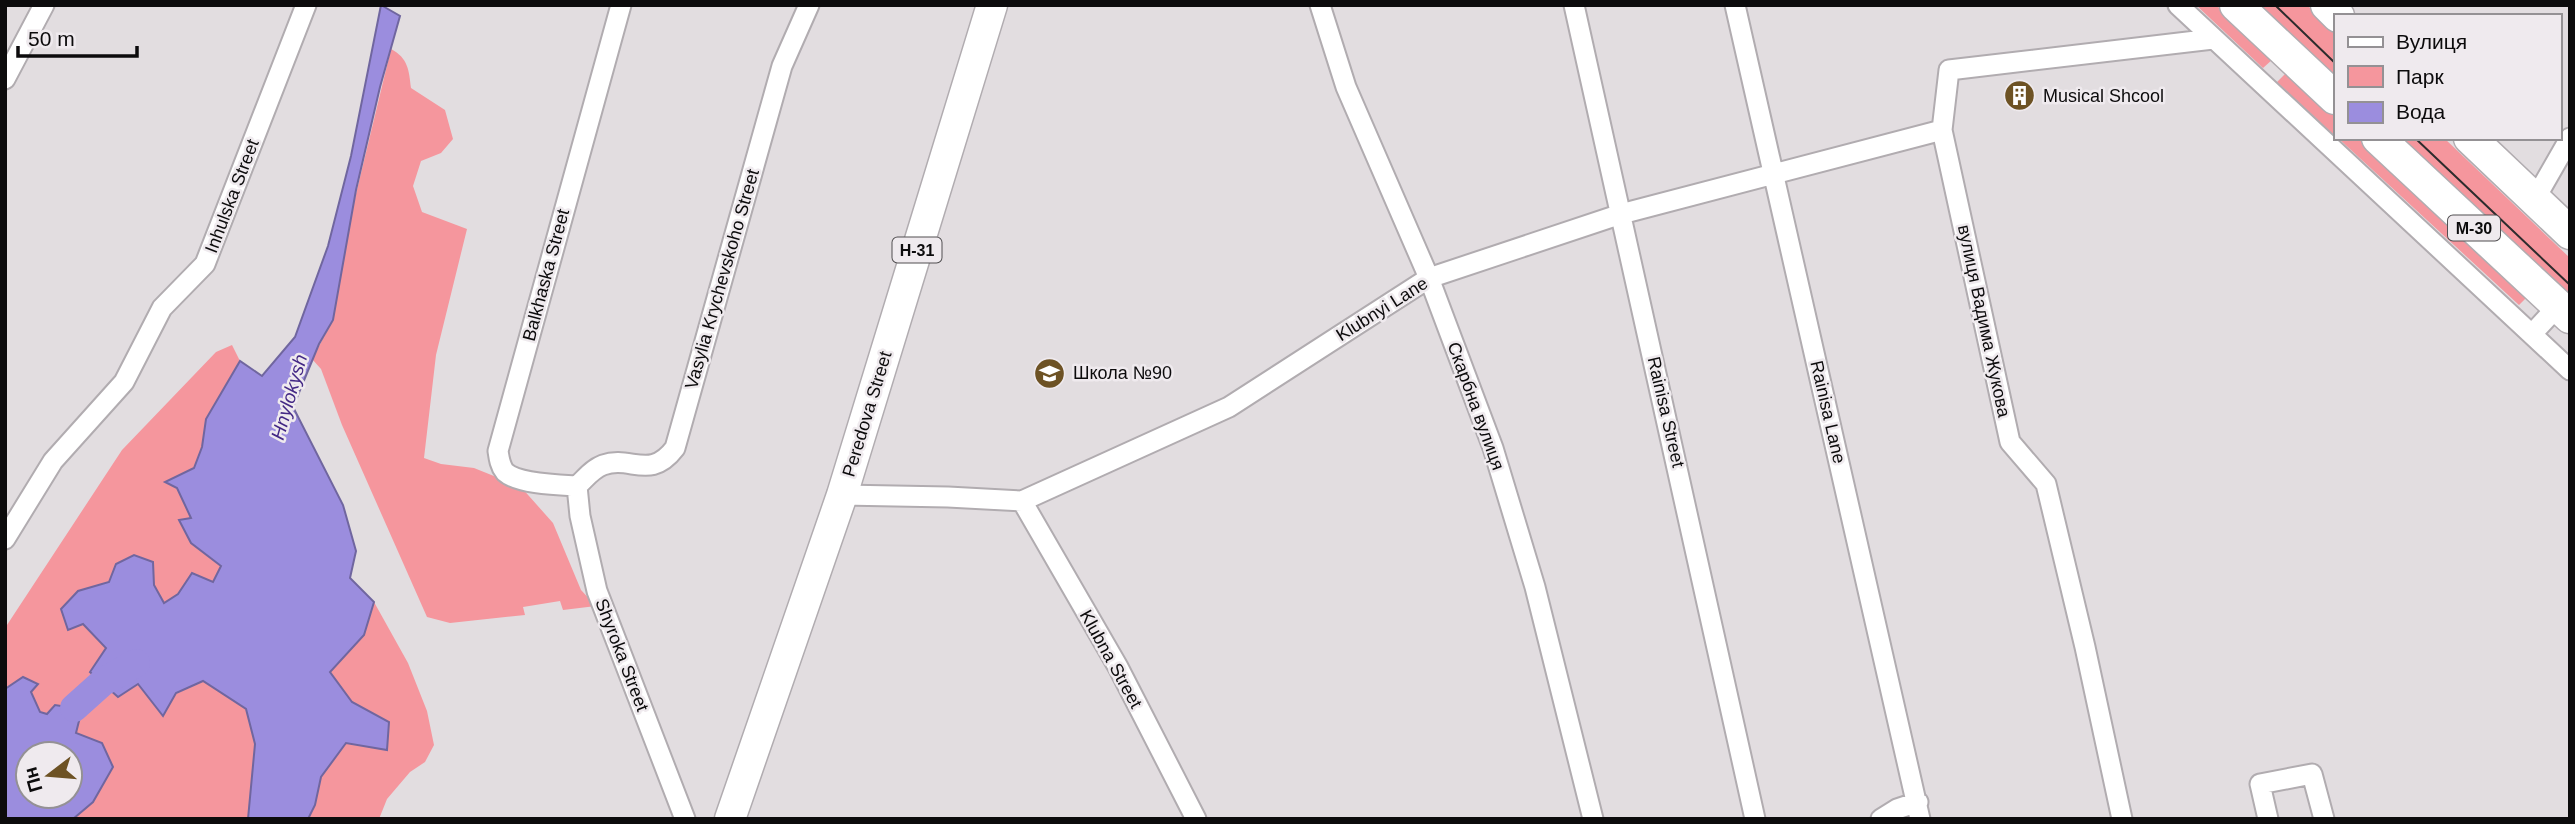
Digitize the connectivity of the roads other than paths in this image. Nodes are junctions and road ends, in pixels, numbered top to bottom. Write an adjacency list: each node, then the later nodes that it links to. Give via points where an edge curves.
1 (44, 5): 12 (street)
2 (306, 5): 29 (street, Inhulska Street, via 205,264 162,308 124,382 53,461)
3 (621, 5): 26 (street, Balkhaska Street, via 498,451 508,474 542,484)
4 (809, 5): 26 (street, Vasylia Krychevskoho Street, via 782,66 675,448 651,466 603,465)
5 (992, 5): 27 (main road, Peredova Street / Н-31)
6 (1320, 5): 22 (street, Скарбна вулиця, via 1346,87)
7 (1574, 5): 20 (street, Rainisa Street)
8 (1735, 5): 18 (street, Rainisa Lane)
9 (2178, 5): 11 (street)
10 (2236, 5): 13 (highway)
11 (2213, 39): 14 (street, вулиця Вадима Жукова, via 1950,70); 24 (street)
12 (5, 79)
13 (2334, 97)
14 (1942, 130): 18 (street, Klubnyi Lane); 37 (street, вулиця Вадима Жукова, via 2010,442 2046,484)
15 (2570, 138): 19 (street)
16 (2380, 140): 23 (highway, М-30)
17 (2472, 140): 19 (highway)
18 (1773, 175): 20 (street, Klubnyi Lane); 30 (street, Rainisa Lane)
19 (2535, 199): 21 (highway)
20 (1621, 214): 22 (street, Klubnyi Lane); 35 (street, Rainisa Street)
21 (2570, 233)
22 (1429, 278): 28 (street, Klubnyi Lane, via 1229,407); 34 (street, Скарбна вулиця, via 1493,448 1535,587)
23 (2564, 312): 24 (street)
24 (2532, 334): 25 (street)
25 (2570, 370)
26 (577, 486): 31 (street, Shyroka Street, via 597,591)
27 (842, 495): 28 (street, Klubnyi Lane); 32 (main road, Peredova Street / Н-31)
28 (1022, 502): 33 (street, Klubna Street, via 1118,667)
29 (5, 538)
30 (1919, 811): 36 (street, via 1897,809)
31 (685, 819)
32 (730, 819)
33 (1196, 819)
34 (1593, 819)
35 (1755, 819)
36 (1881, 819)
37 (2122, 819)
38 (2268, 819): 39 (street, via 2260,784 2312,774)
39 (2323, 819)

